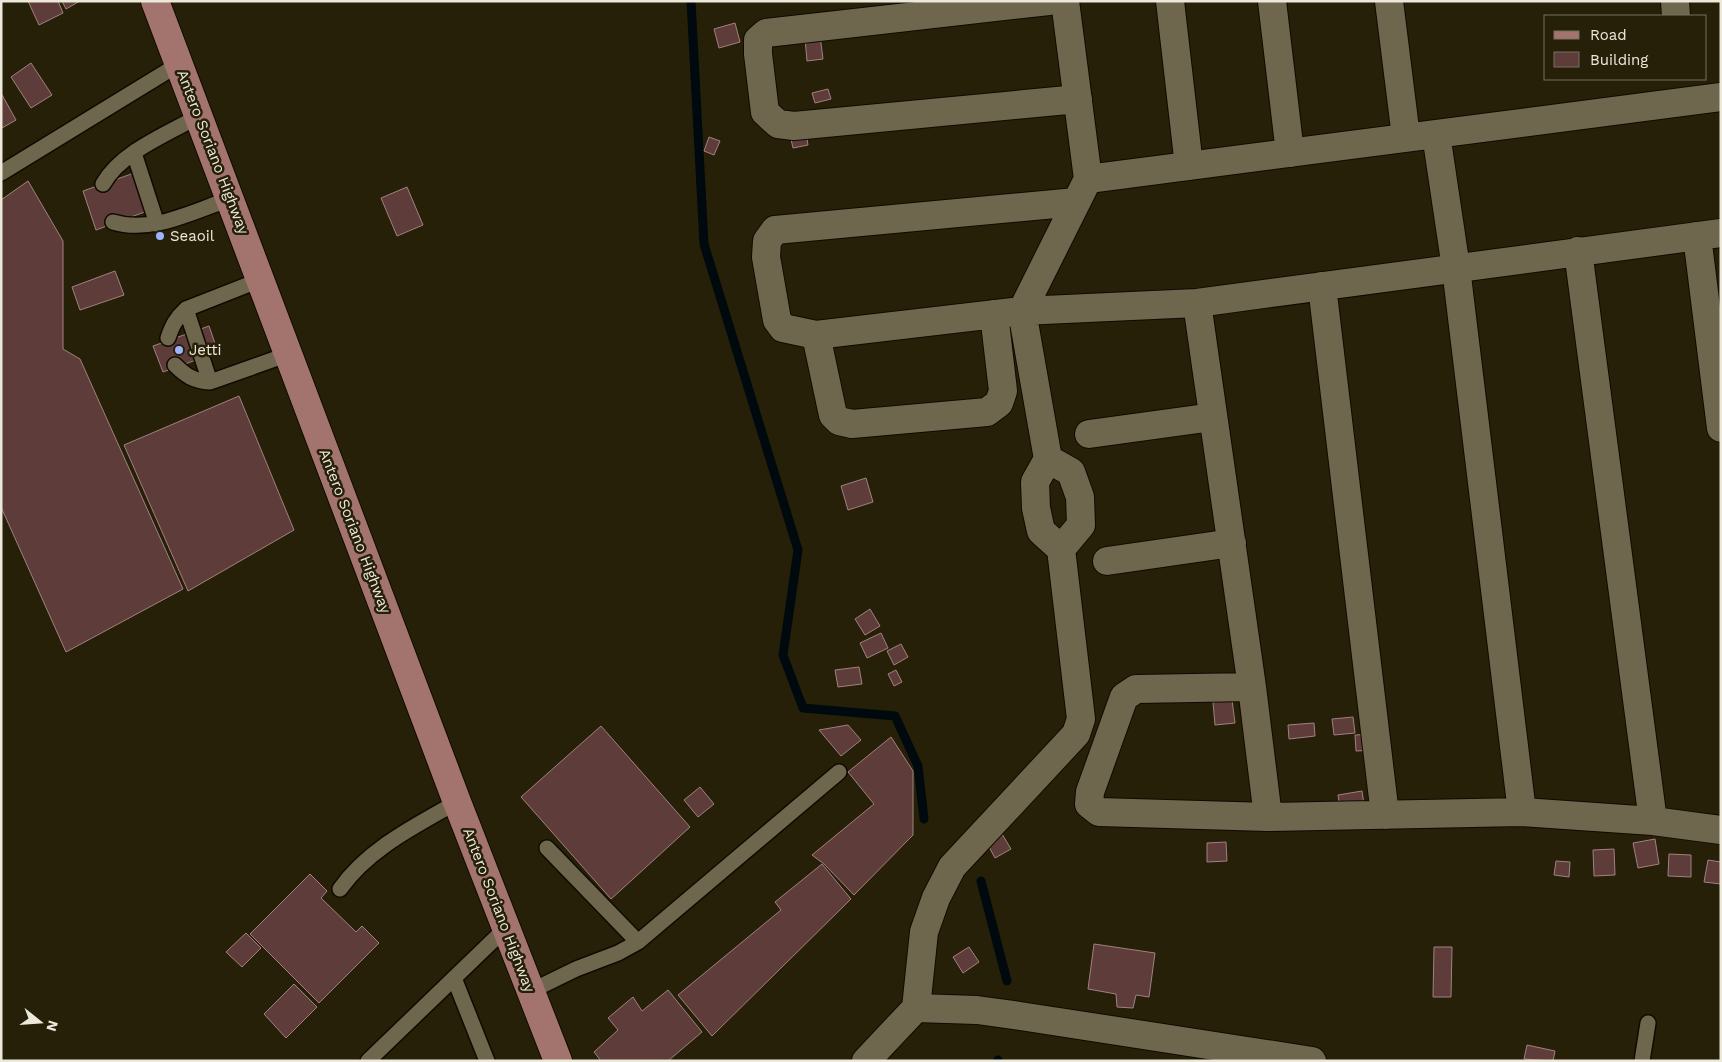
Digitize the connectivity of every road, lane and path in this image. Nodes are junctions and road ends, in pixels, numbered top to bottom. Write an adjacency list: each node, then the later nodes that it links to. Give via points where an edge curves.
1 (155, 1): 9 (main road, Antero Soriano Highway)
2 (1049, 1): 12 (street, via 766,33 758,40 765,112 778,124 794,126)
3 (1065, 1): 12 (street)
4 (1170, 1): 18 (street)
5 (1272, 1): 17 (street)
6 (1389, 1): 15 (street)
7 (1675, 1): 8 (street)
8 (1676, 15)
9 (179, 64): 13 (main road, Antero Soriano Highway); 19 (lane)
10 (1686, 90): 11 (street); 14 (street)
11 (1721, 97)
12 (1078, 99): 21 (street)
13 (199, 116): 16 (lane); 22 (main road, Antero Soriano Highway)
14 (1436, 134): 15 (street); 27 (street)
15 (1406, 138): 17 (street)
16 (134, 153): 20 (lane, via 109,174); 24 (lane)
17 (1290, 153): 18 (street)
18 (1189, 166): 21 (street)
19 (1, 173)
20 (103, 184)
21 (1082, 191): 32 (street); 34 (street, via 775,230 766,241 766,257 777,320 783,328)
22 (230, 199): 24 (lane); 28 (main road, Antero Soriano Highway)
23 (113, 222): 24 (lane, via 127,226)
24 (157, 224)
25 (1709, 234): 26 (street); 40 (street)
26 (1578, 251): 27 (street); 52 (street)
27 (1456, 268): 29 (street); 49 (street)
28 (260, 280): 31 (lane); 36 (main road, Antero Soriano Highway)
29 (1322, 286): 30 (street); 50 (street)
30 (1197, 303): 32 (street); 39 (street)
31 (186, 309): 35 (lane, via 178,316); 38 (lane)
32 (1022, 311): 33 (street); 42 (street)
33 (994, 314): 34 (street); 34 (street, via 1004,391 999,403 987,412 852,424 839,421 833,414)
34 (816, 335)
35 (168, 338)
36 (289, 354): 38 (lane); 48 (main road, Antero Soriano Highway)
37 (175, 365): 38 (lane, via 185,375)
38 (210, 382)
39 (1213, 417): 41 (street); 43 (street)
40 (1721, 428)
41 (1089, 434)
42 (1048, 459): 44 (street, via 1035,482 1036,508 1041,531); 44 (street, via 1071,472 1080,498 1081,526)
43 (1232, 543): 45 (street); 46 (street)
44 (1061, 548): 60 (street, via 1081,719 1079,726 1070,740 952,867 924,932)
45 (1107, 561)
46 (1252, 687): 51 (street); 51 (street, via 1136,690 1124,697 1090,792 1089,804 1099,812)
47 (839, 772): 57 (lane)
48 (457, 802): 55 (lane, via 374,854); 56 (main road, Antero Soriano Highway)
49 (1522, 812): 50 (street); 52 (street)
50 (1385, 815): 51 (street)
51 (1268, 816)
52 (1653, 821): 53 (street)
53 (1721, 830)
54 (547, 848): 57 (lane)
55 (340, 889)
56 (506, 928): 58 (lane); 59 (main road, Antero Soriano Highway)
57 (638, 942): 59 (lane)
58 (454, 978): 62 (lane); 63 (lane)
59 (531, 991): 64 (main road, Antero Soriano Highway)
60 (916, 1008): 65 (street); 66 (street, via 977,1010)
61 (1648, 1023): 67 (lane)
62 (368, 1061)
63 (488, 1061)
64 (558, 1061)
65 (866, 1061)
66 (1312, 1061)
67 (1642, 1061)

